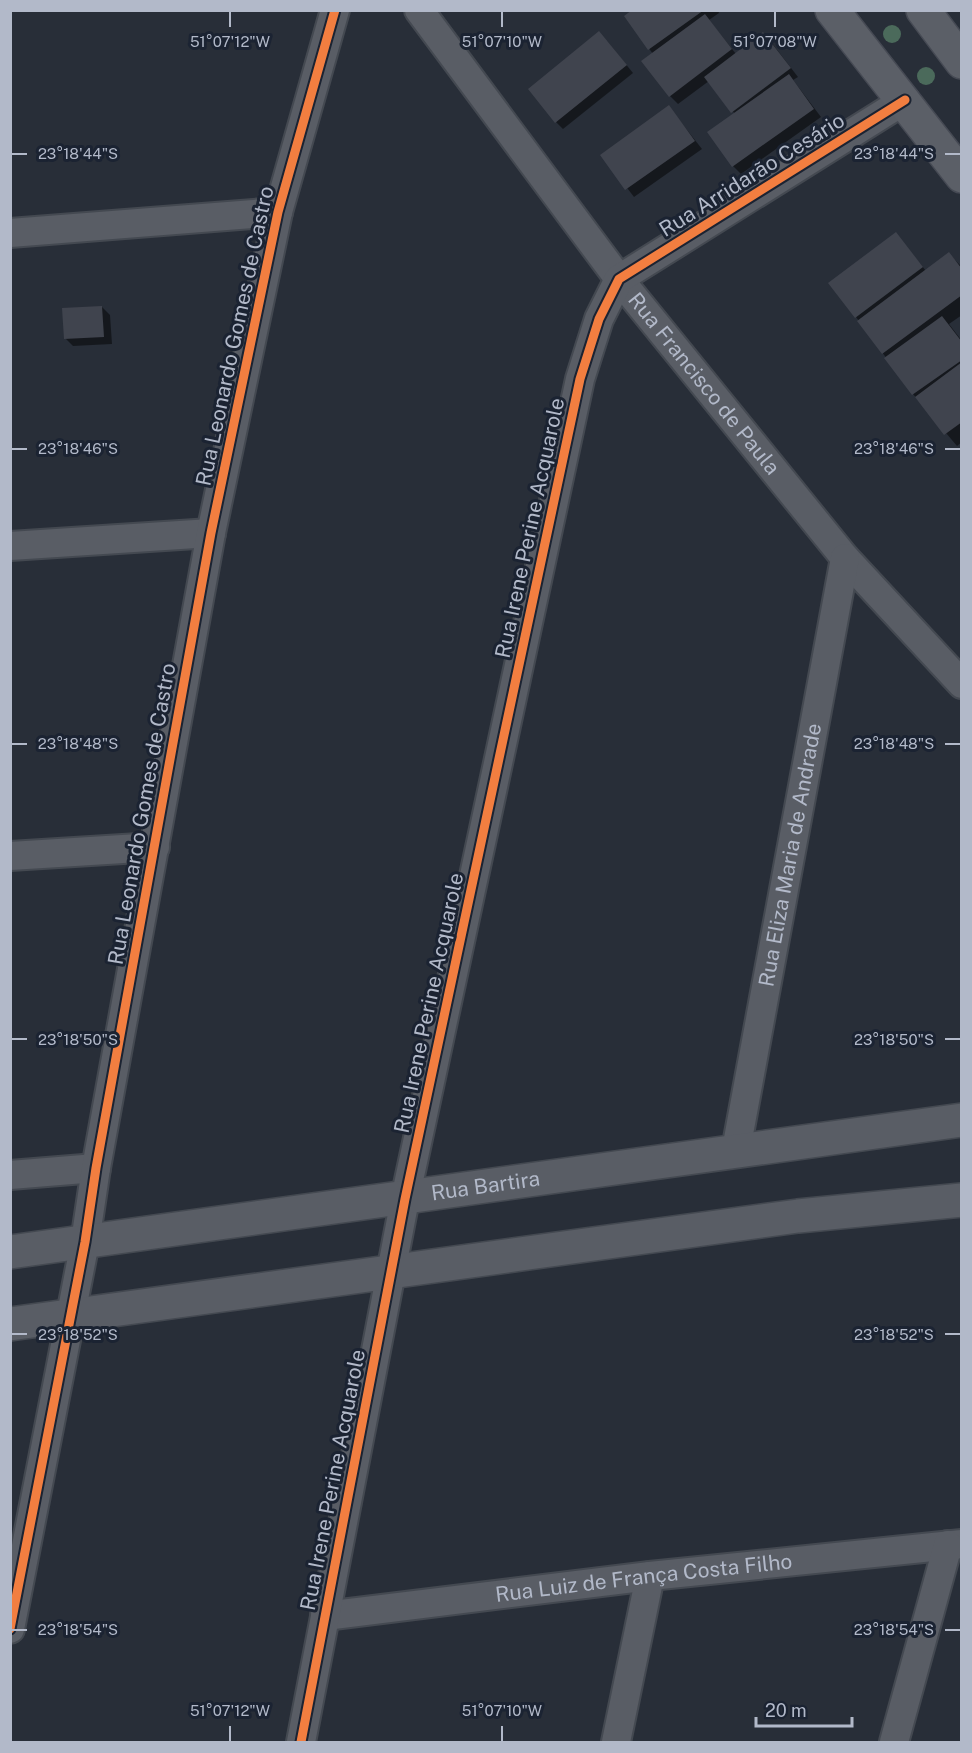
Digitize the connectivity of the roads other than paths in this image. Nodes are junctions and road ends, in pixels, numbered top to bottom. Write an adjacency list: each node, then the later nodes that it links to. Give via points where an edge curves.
1 (335, 10): 8 (street, Rua Leonardo Gomes de Castro)
2 (419, 10): 10 (street, Rua Francisco de Paula)
3 (832, 10): 6 (main road)
4 (923, 10): 5 (main road)
5 (951, 37)
6 (905, 100): 7 (main road); 10 (street, Rua Arridarão Cesário)
7 (962, 176)
8 (278, 212): 9 (street); 11 (street, Rua Leonardo Gomes de Castro)
9 (10, 233)
10 (619, 279): 13 (street, Rua Francisco de Paula); 21 (street, Rua Irene Perine Acquarole, via 599,319 580,379)
11 (211, 533): 12 (street); 15 (street, Rua Leonardo Gomes de Castro)
12 (10, 546)
13 (845, 558): 14 (street, Rua Francisco de Paula); 18 (street, Rua Eliza Maria de Andrade)
14 (962, 684)
15 (155, 848): 16 (street); 19 (street, Rua Leonardo Gomes de Castro)
16 (10, 856)
17 (962, 1120): 18 (street, Rua Bartira)
18 (736, 1150): 21 (street, Rua Bartira)
19 (96, 1168): 20 (street); 23 (street, Rua Leonardo Gomes de Castro)
20 (10, 1175)
21 (405, 1199): 23 (street, Rua Bartira); 25 (street, Rua Irene Perine Acquarole)
22 (962, 1200): 25 (street, via 798,1216)
23 (85, 1242): 24 (street, Rua Bartira); 26 (street, Rua Leonardo Gomes de Castro)
24 (10, 1252)
25 (391, 1272): 26 (street); 30 (street, Rua Irene Perine Acquarole)
26 (69, 1316): 27 (street); 31 (street, Rua Leonardo Gomes de Castro)
27 (10, 1324)
28 (955, 1544): 29 (street, Rua Luiz de França Costa Filho); 34 (street)
29 (650, 1575): 30 (street, Rua Luiz de França Costa Filho); 33 (street)
30 (325, 1616): 32 (street, Rua Irene Perine Acquarole)
31 (10, 1629)
32 (301, 1743)
33 (616, 1743)
34 (894, 1743)

